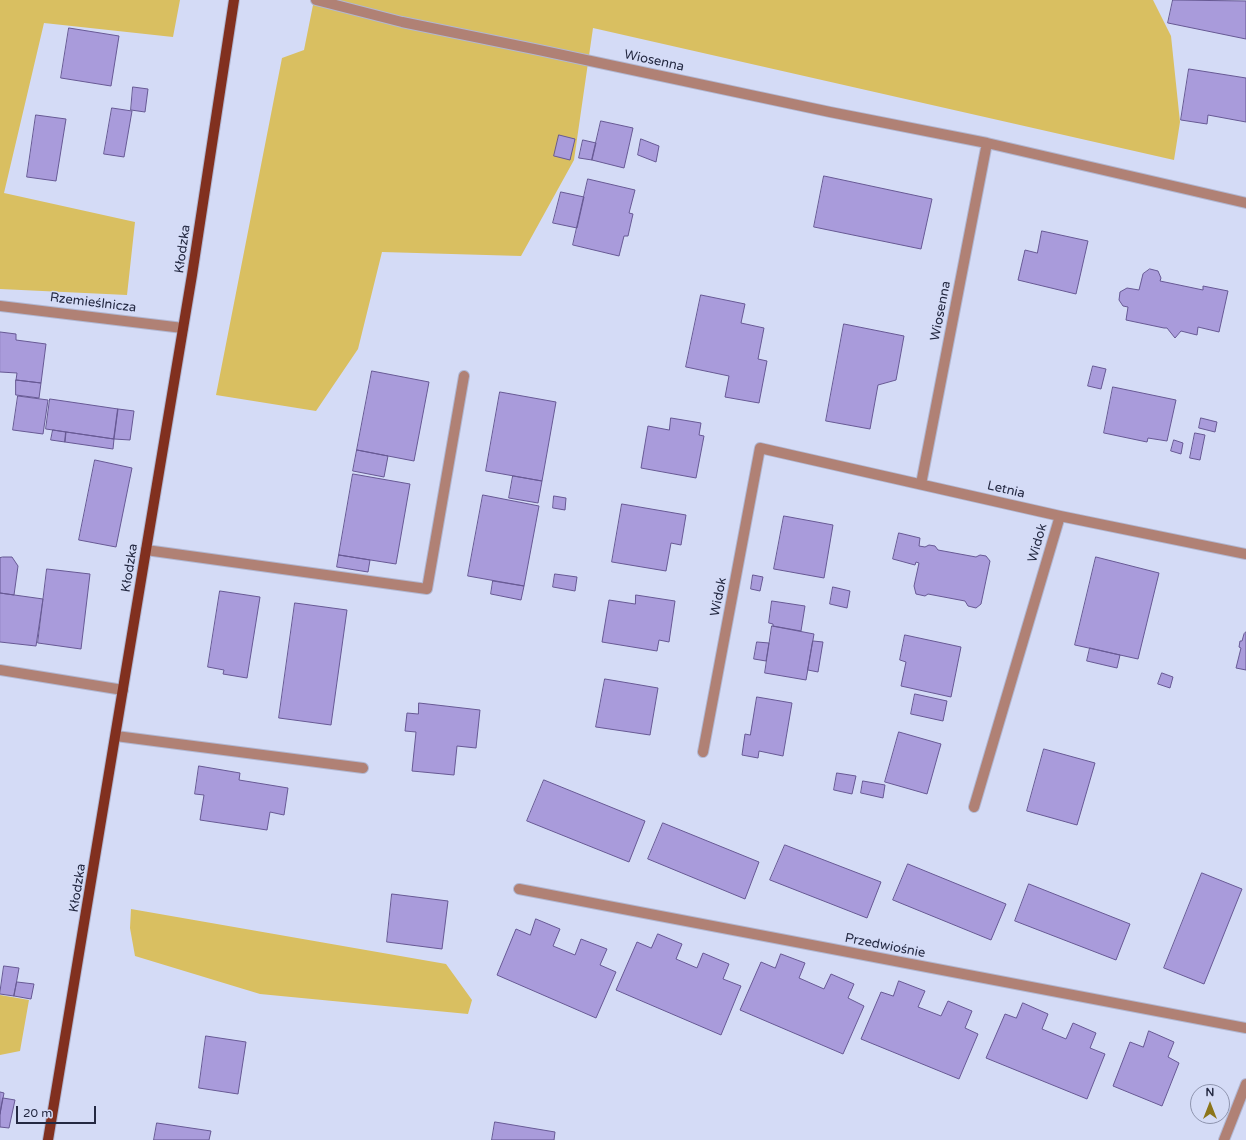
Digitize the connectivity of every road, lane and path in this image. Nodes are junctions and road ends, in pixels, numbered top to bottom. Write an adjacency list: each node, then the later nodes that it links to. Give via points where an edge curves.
1 (234, 0): 6 (main road, Kłodzka)
2 (316, 0): 3 (street, Wiosenna, via 402,22)
3 (986, 143): 4 (street, Wiosenna); 9 (street, Wiosenna)
4 (1246, 203)
5 (0, 306): 6 (street, Rzemieślnicza)
6 (183, 328): 11 (main road, Kłodzka)
7 (464, 376): 11 (street, via 427,589)
8 (760, 448): 9 (street, Letnia); 16 (street, Widok)
9 (921, 484): 10 (street, Letnia)
10 (1060, 516): 12 (street, Letnia); 18 (street, Widok)
11 (146, 550): 14 (main road, Kłodzka)
12 (1246, 554)
13 (0, 670): 14 (street)
14 (123, 690): 15 (main road, Kłodzka)
15 (116, 736): 17 (street); 22 (main road, Kłodzka)
16 (703, 752)
17 (363, 768)
18 (974, 807)
19 (519, 889): 20 (street, Przedwiośnie)
20 (1246, 1028)
21 (1246, 1084): 23 (street)
22 (48, 1140)
23 (1224, 1140)

